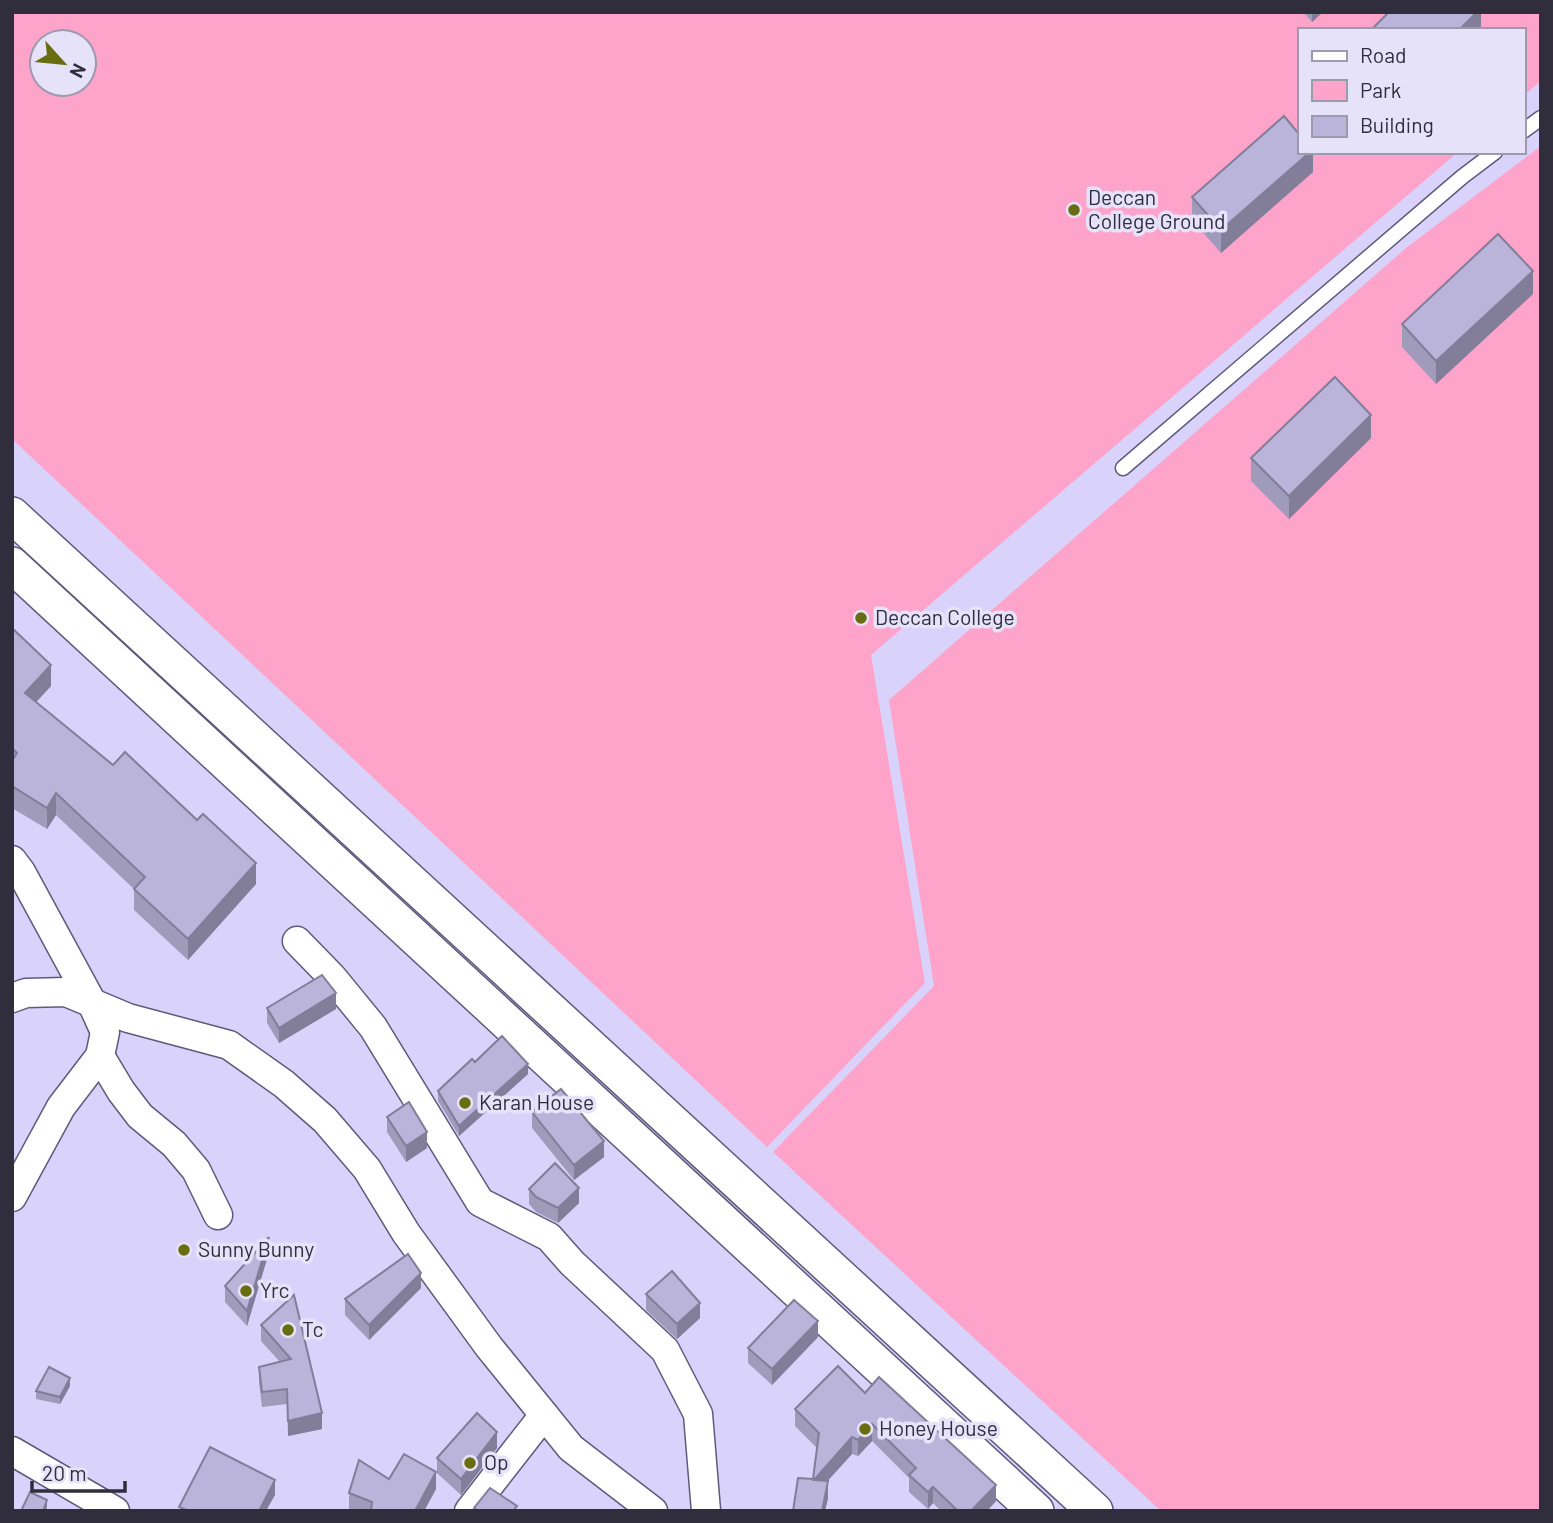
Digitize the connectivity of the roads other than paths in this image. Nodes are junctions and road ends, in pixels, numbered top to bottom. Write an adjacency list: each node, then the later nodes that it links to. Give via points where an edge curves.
1 (1541, 118): 2 (lane)
2 (1525, 130)
3 (1492, 154): 4 (lane)
4 (1124, 468)
5 (12, 515): 21 (street)
6 (12, 565): 20 (street)
7 (12, 860): 10 (street)
8 (297, 941): 19 (street, via 373,1027 480,1202 549,1237 664,1350 698,1414)
9 (12, 998): 10 (street, via 49,991)
10 (91, 1001): 11 (street, via 105,1032); 14 (street, via 128,1018 229,1045 325,1120 367,1170 406,1233)
11 (100, 1056): 12 (street, via 61,1107); 13 (street, via 140,1116 196,1170)
12 (12, 1197)
13 (218, 1215)
14 (544, 1415): 17 (street); 18 (street, via 571,1448)
15 (12, 1451): 16 (street)
16 (116, 1511)
17 (469, 1511)
18 (653, 1511)
19 (706, 1511)
20 (1036, 1511)
21 (1095, 1511)

